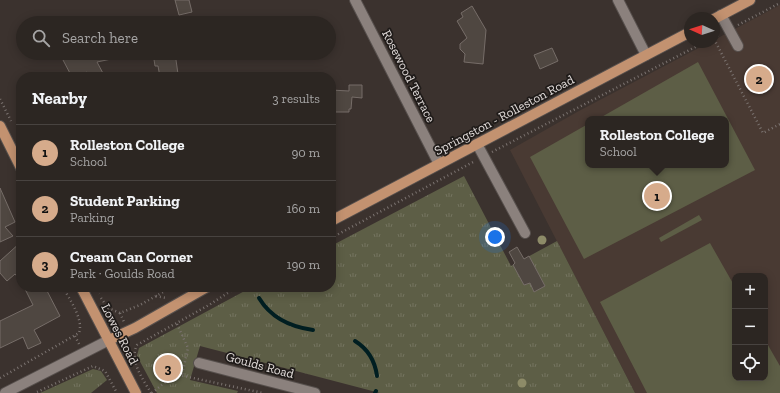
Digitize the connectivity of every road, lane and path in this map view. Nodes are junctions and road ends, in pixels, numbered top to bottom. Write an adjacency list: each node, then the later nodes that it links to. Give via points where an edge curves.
1 (355, 0): 19 (street, Rosewood Terrace)
2 (618, 0): 13 (street)
3 (750, 0): 5 (main road)
4 (780, 3): 7 (path)
5 (720, 16)
6 (720, 19): 7 (street)
7 (729, 30): 9 (path); 10 (street)
8 (684, 35): 13 (main road, Springston - Rolleston Road)
9 (720, 35)
10 (738, 46)
11 (693, 48): 17 (path)
12 (719, 48): 14 (path, via 763,133)
13 (646, 55): 16 (main road, Springston - Rolleston Road)
14 (780, 124)
15 (0, 126): 18 (main road)
16 (477, 144): 17 (street); 19 (main road, Springston - Rolleston Road)
17 (484, 157): 21 (street); 22 (path)
18 (16, 158)
19 (439, 164): 20 (main road, Springston - Rolleston Road)
20 (336, 218)
21 (525, 233)
22 (336, 235)
23 (66, 292): 37 (path, via 81,322 76,337)
24 (84, 292): 34 (main road, Lowes Road)
25 (98, 292): 31 (path, via 108,309)
26 (163, 292): 29 (path)
27 (198, 292): 34 (main road)
28 (228, 292): 33 (path)
29 (156, 296): 30 (path); 31 (path)
30 (163, 297)
31 (120, 313): 32 (path)
32 (122, 318)
33 (175, 323): 36 (path, via 188,348); 44 (path, via 136,344 133,360)
34 (109, 340): 40 (street); 43 (main road, Lowes Road)
35 (199, 363): 46 (street, Goulds Road)
36 (182, 375): 44 (path, via 174,377); 45 (path)
37 (0, 378)
38 (46, 388): 39 (path); 41 (path); 42 (path, via 90,366 101,368 107,373)
39 (37, 392)
40 (5, 393)
41 (46, 393)
42 (117, 393)
43 (136, 393)
44 (151, 393)
45 (263, 393)
46 (314, 393)

